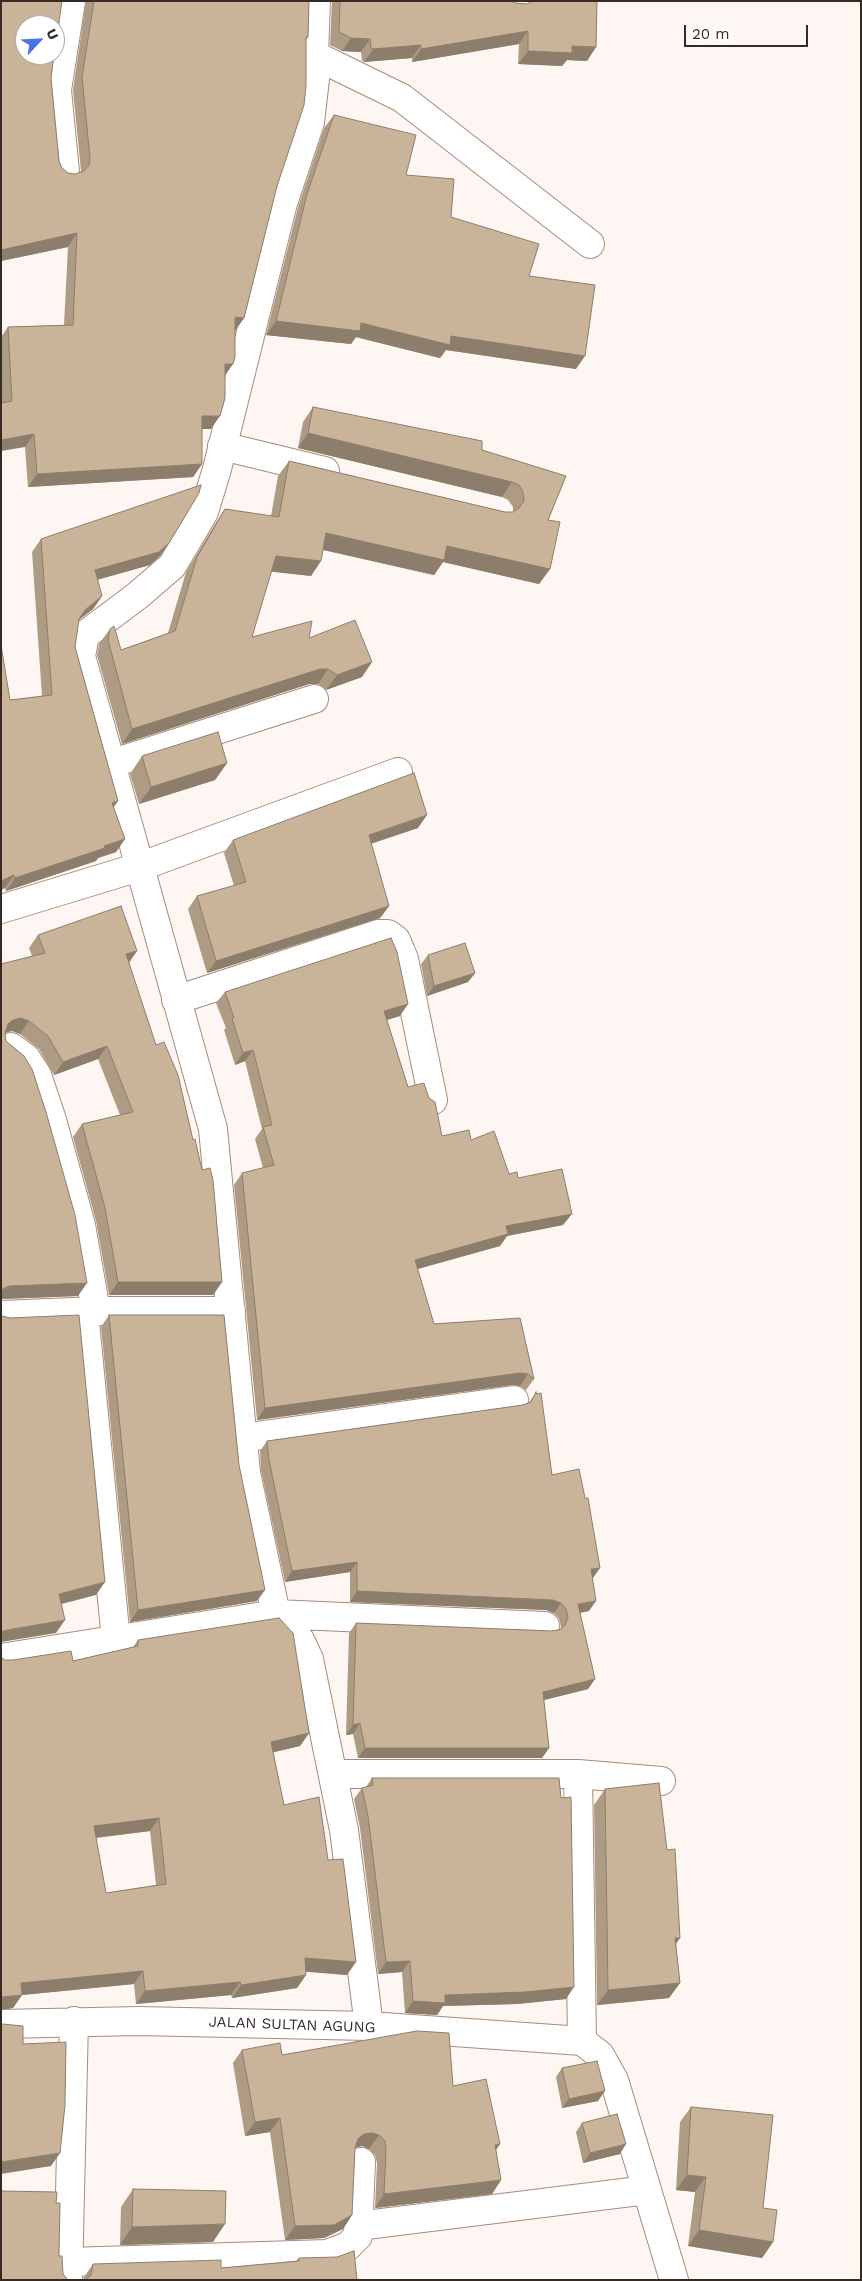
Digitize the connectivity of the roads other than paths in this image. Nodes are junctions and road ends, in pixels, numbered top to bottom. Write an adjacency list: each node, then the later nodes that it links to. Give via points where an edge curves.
1 (70, 1): 4 (street, via 56,90)
2 (316, 1): 3 (street)
3 (314, 67): 5 (street, via 402,98); 6 (street, via 310,122 283,203)
4 (65, 172)
5 (590, 244)
6 (222, 446): 7 (street); 9 (street, via 204,512 172,566 85,636 80,656)
7 (346, 476)
8 (314, 699): 9 (street)
9 (110, 764): 11 (street)
10 (398, 772): 11 (street)
11 (139, 866): 12 (street); 13 (street)
12 (1, 909)
13 (176, 1000): 15 (street, via 378,934 388,934 396,940 404,958); 17 (street, via 213,1129)
14 (11, 1047): 16 (street, via 26,1058 37,1075 52,1120 81,1225)
15 (433, 1100)
16 (90, 1311): 17 (street); 18 (street); 23 (street)
17 (232, 1311): 20 (street)
18 (1, 1315)
19 (514, 1400): 20 (street)
20 (242, 1438): 21 (street, via 246,1472)
21 (276, 1614): 22 (street); 23 (street); 25 (street, via 300,1640 309,1659)
22 (545, 1626)
23 (116, 1640): 24 (street)
24 (1, 1658)
25 (334, 1774): 26 (street); 30 (street)
26 (578, 1774): 27 (street); 31 (street)
27 (661, 1781)
28 (74, 2021): 29 (street, JALAN SULTAN AGUNG); 30 (street, JALAN SULTAN AGUNG); 35 (street)
29 (1, 2024)
30 (369, 2026): 31 (street, JALAN SULTAN AGUNG)
31 (582, 2041): 33 (street, via 600,2055 614,2080)
32 (361, 2162): 34 (street)
33 (647, 2190): 34 (street); 36 (street)
34 (358, 2226): 35 (street, via 358,2236 348,2246 327,2254)
35 (69, 2271)
36 (674, 2280)

